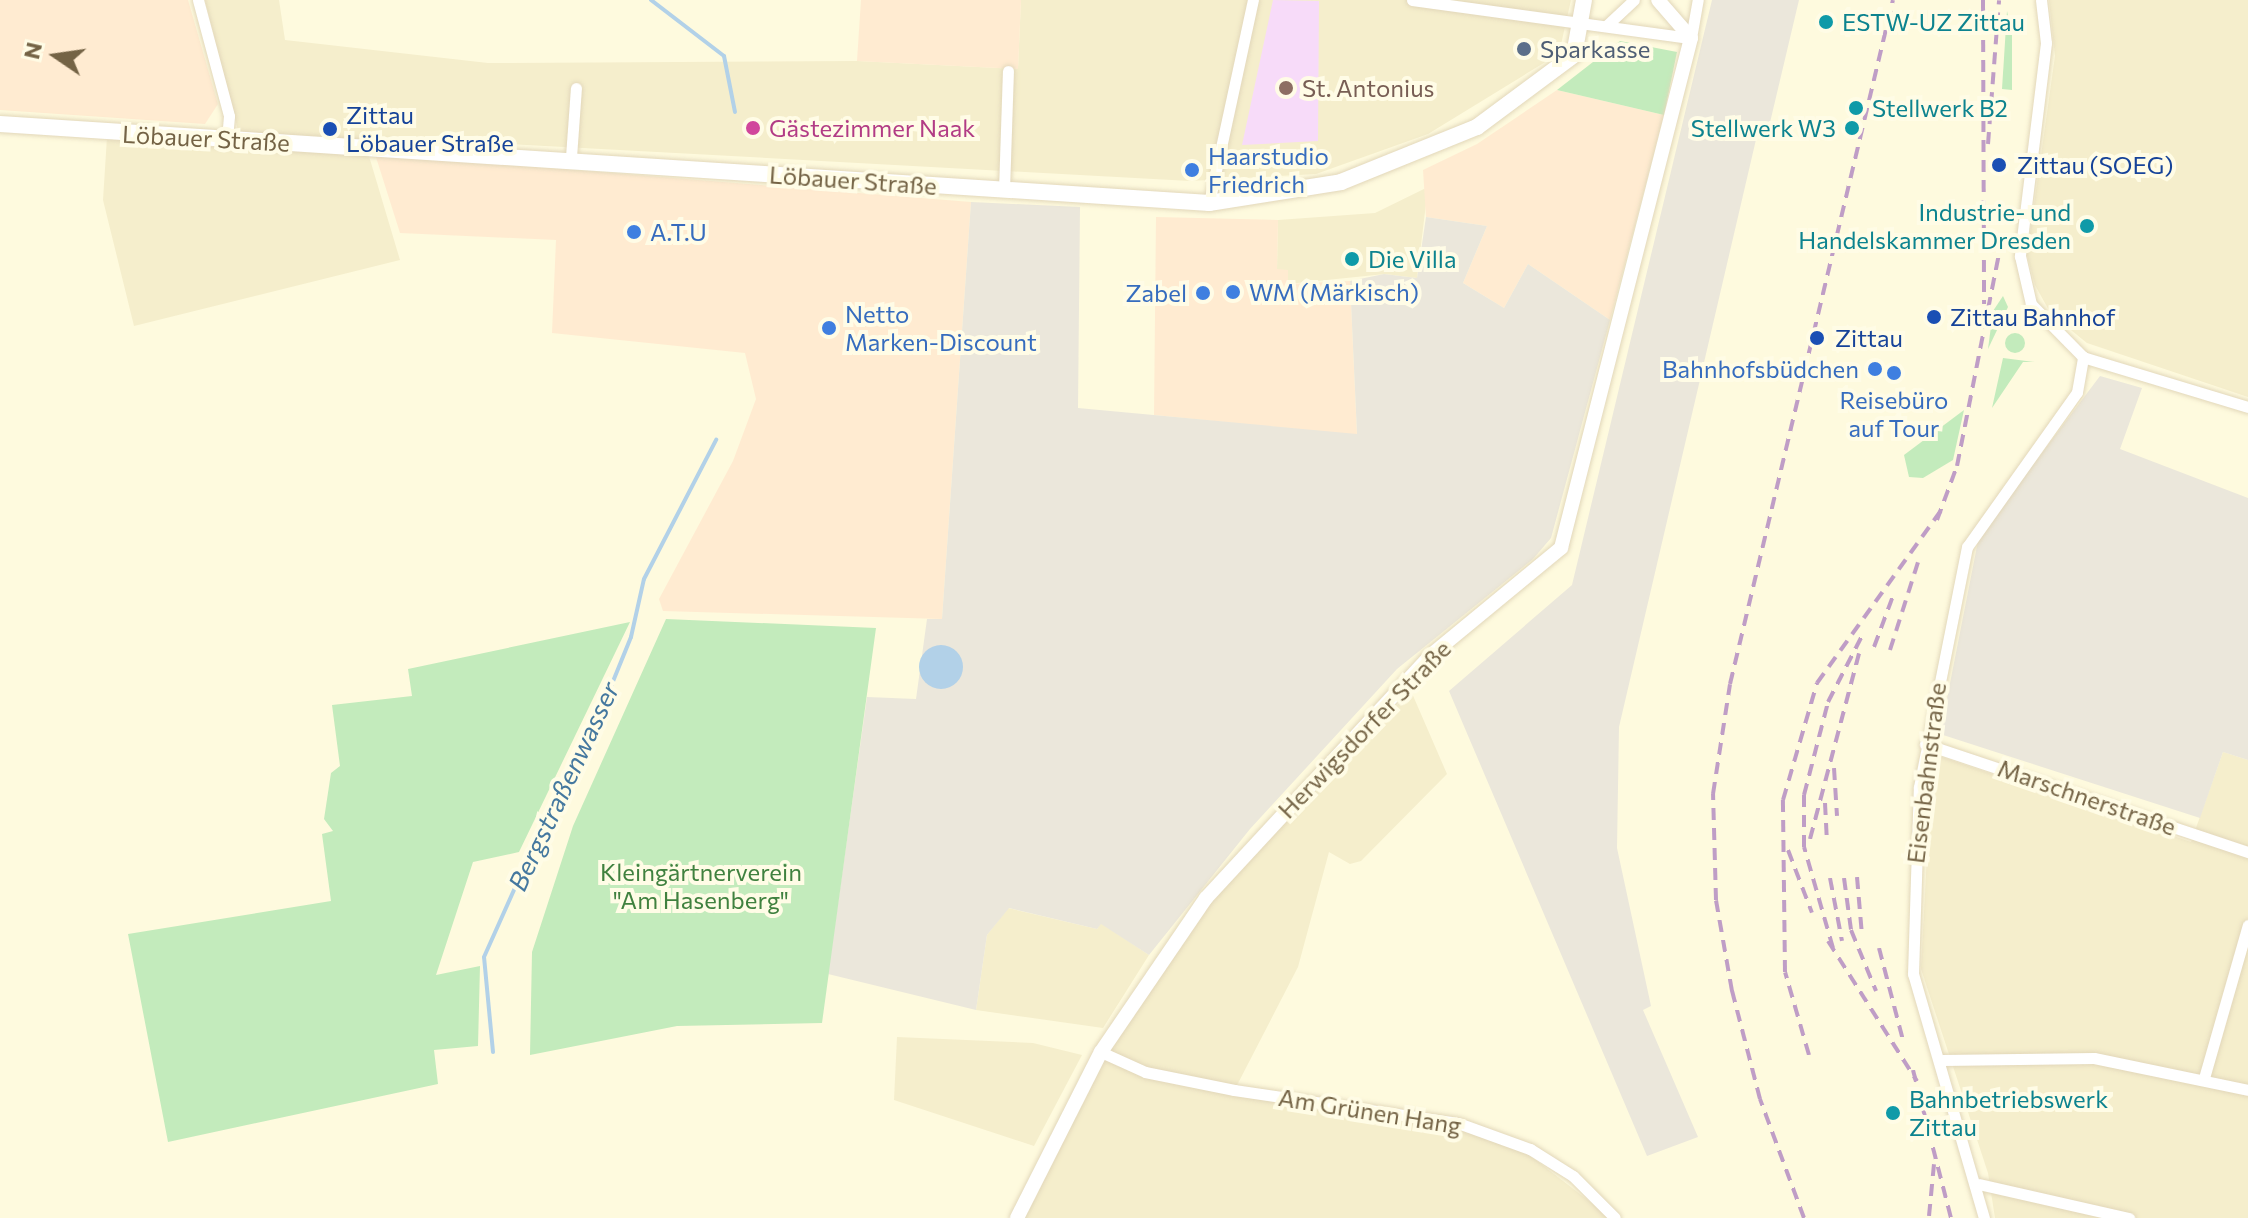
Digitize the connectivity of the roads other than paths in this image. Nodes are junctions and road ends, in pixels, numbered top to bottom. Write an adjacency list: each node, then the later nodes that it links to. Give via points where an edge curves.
1 (198, 0): 15 (street, via 229,116)
2 (1253, 0): 18 (street)
3 (1412, 0): 9 (street)
4 (1584, 0): 9 (main road, Löbauer Straße)
5 (1634, 0): 10 (street)
6 (1658, 0): 11 (street)
7 (1698, 0): 11 (street)
8 (2041, 0): 19 (street, via 2046,43 2021,276 2041,318)
9 (1582, 22): 10 (street); 18 (main road, Löbauer Straße, via 1574,55 1559,69 1452,139 1341,182)
10 (1606, 26): 11 (street)
11 (1691, 38): 24 (street, Herwigsdorfer Straße, via 1561,548 1430,656 1269,827 1153,968)
12 (1008, 71): 17 (street)
13 (576, 88): 16 (street)
14 (0, 124): 15 (main road, Löbauer Straße)
15 (227, 140): 16 (main road, Löbauer Straße)
16 (571, 157): 17 (main road, Löbauer Straße)
17 (1004, 190): 18 (main road, Löbauer Straße)
18 (1209, 203)
19 (2083, 357): 20 (street); 21 (street, Eisenbahnstraße, via 2077,392 1972,534)
20 (2248, 407)
21 (1925, 744): 22 (street, Marschnerstraße); 25 (street, Eisenbahnstraße, via 1910,934 1916,988)
22 (2248, 852)
23 (2248, 925): 26 (street)
24 (1101, 1052): 29 (street, Herwigsdorfer Straße); 30 (street, Am Grünen Hang, via 1145,1072 1234,1090 1458,1123 1530,1149 1573,1176)
25 (1943, 1060): 26 (street, via 2094,1058); 28 (street, Eisenbahnstraße)
26 (2204, 1078): 27 (street)
27 (2248, 1090)
28 (1979, 1184): 31 (street, Eisenbahnstraße); 32 (street)
29 (1017, 1218)
30 (1615, 1218)
31 (1984, 1218)
32 (2129, 1218)

